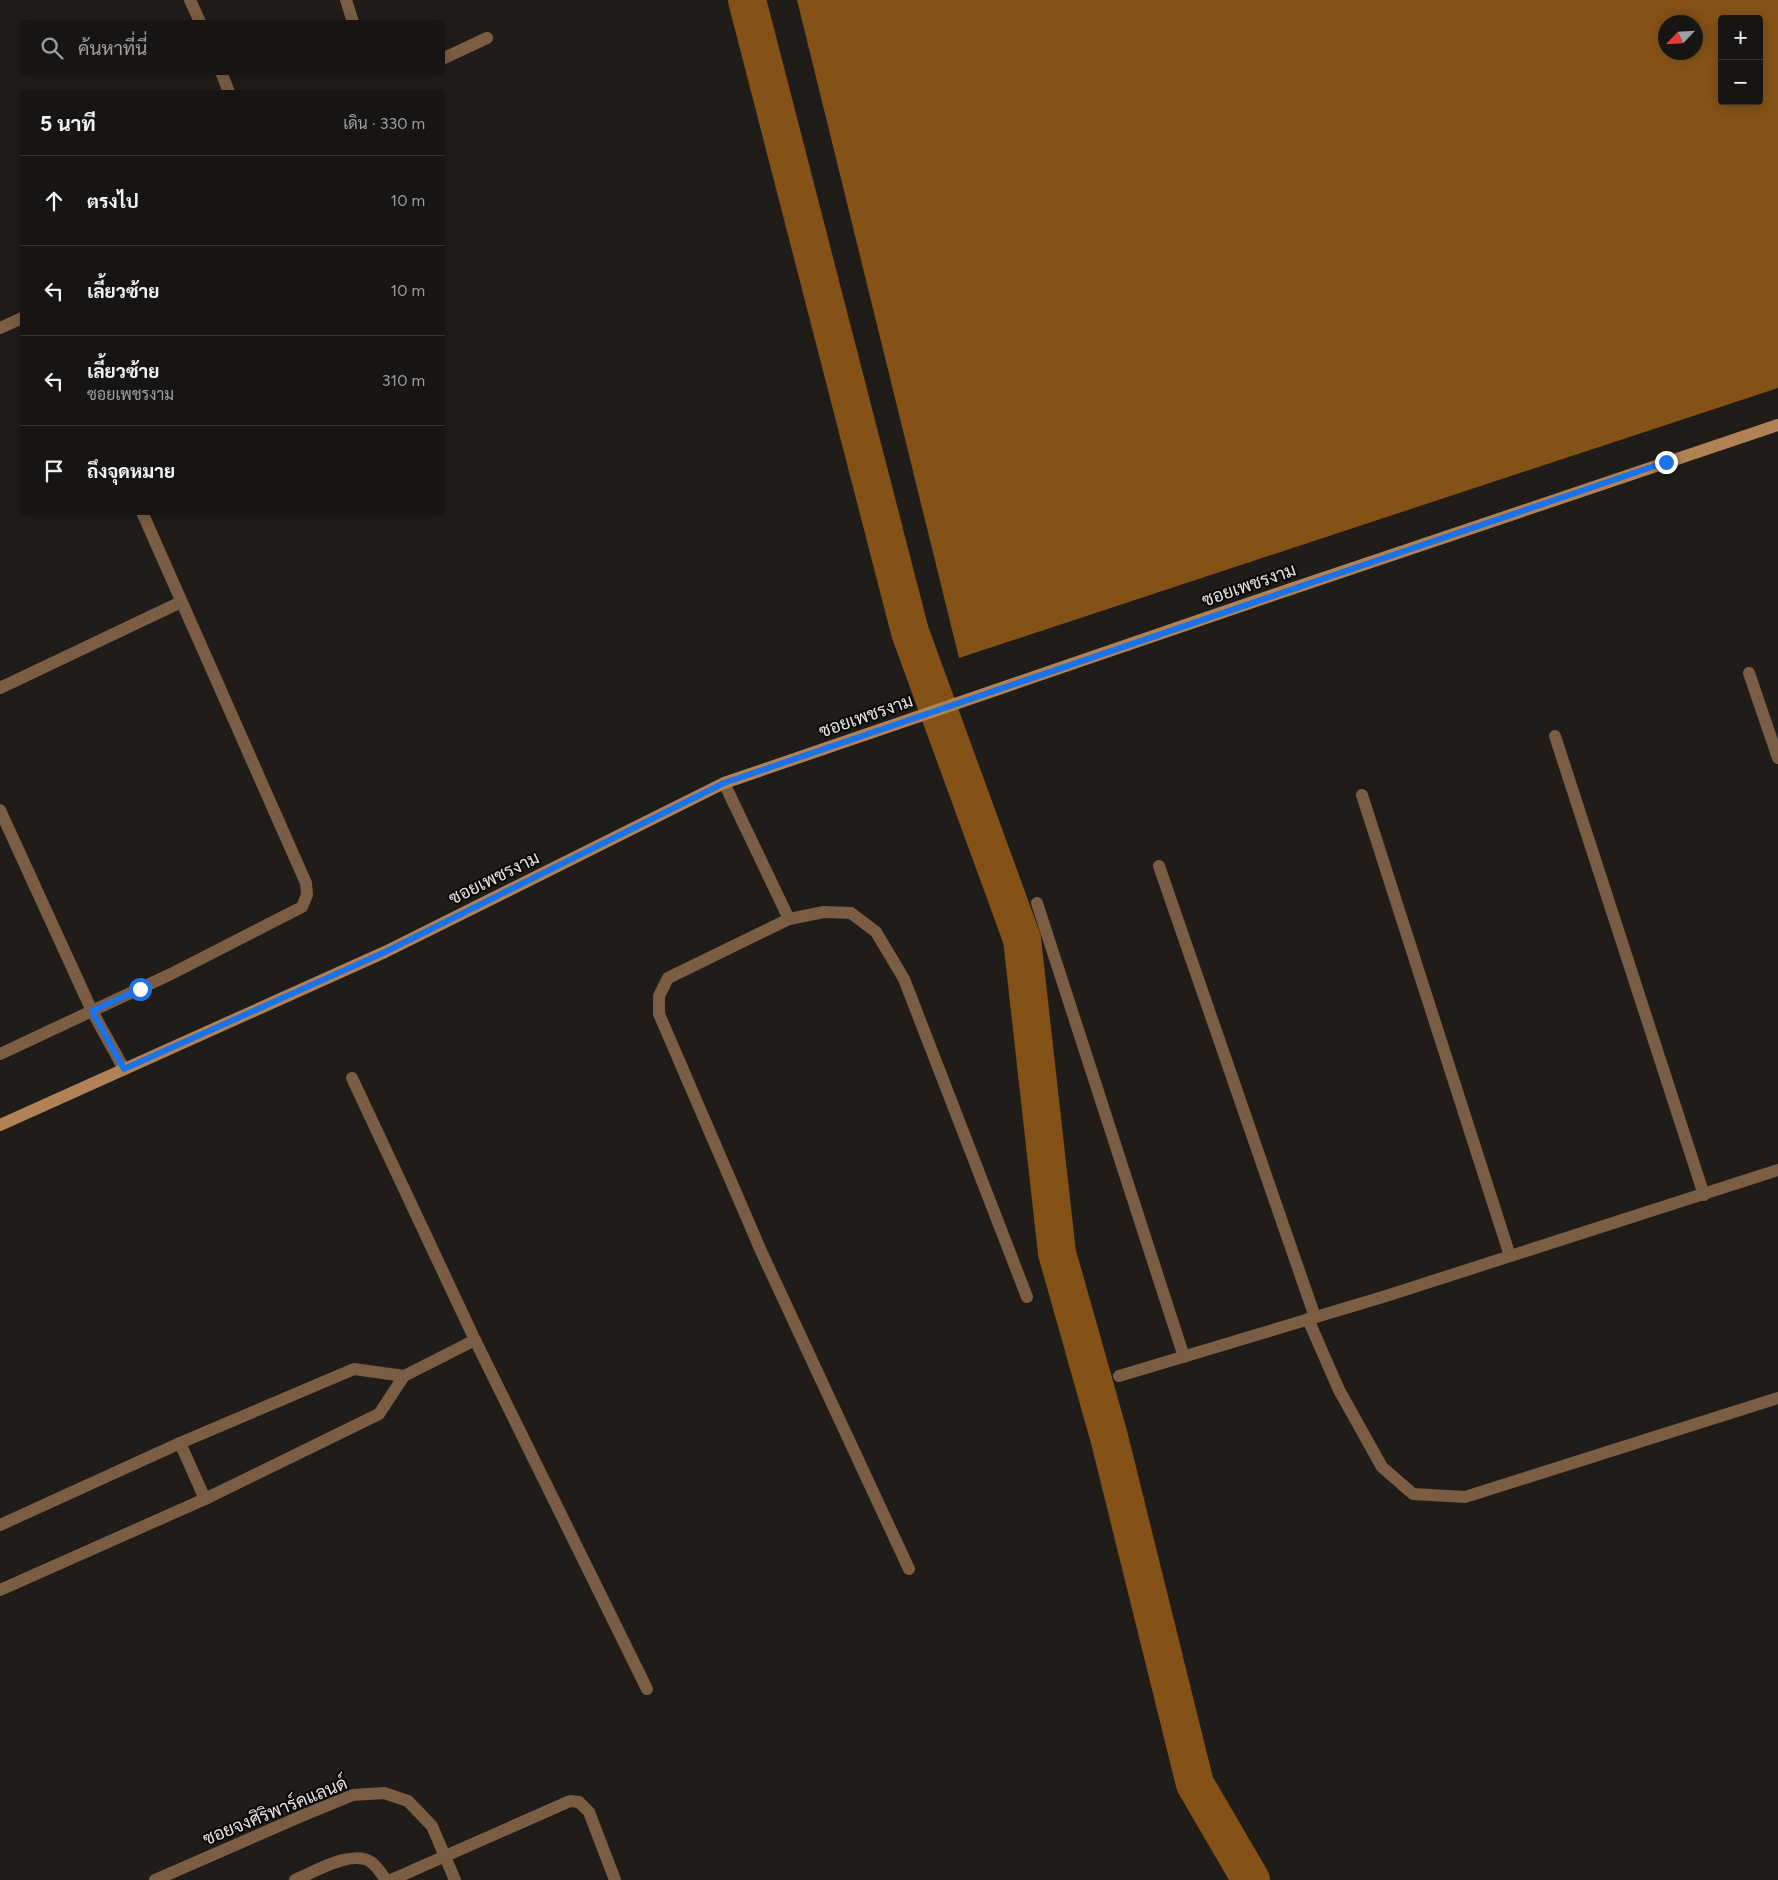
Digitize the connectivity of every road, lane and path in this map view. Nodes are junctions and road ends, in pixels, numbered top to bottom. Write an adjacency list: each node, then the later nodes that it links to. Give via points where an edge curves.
1 (190, 0): 3 (street)
2 (346, 0): 4 (street)
3 (199, 20)
4 (352, 20)
5 (487, 38): 6 (street)
6 (445, 58)
7 (222, 75): 8 (street)
8 (229, 90)
9 (20, 319): 10 (street)
10 (0, 328)
11 (1778, 425): 18 (street, ซอยเพชรงาม)
12 (143, 515): 13 (street)
13 (182, 602): 15 (street); 24 (street, via 306,883 307,895 302,907)
14 (1749, 673): 17 (street)
15 (0, 688)
16 (1555, 736): 30 (street)
17 (1778, 758)
18 (724, 783): 23 (street); 26 (street, ซอยเพชรงาม, via 385,952)
19 (1362, 795): 31 (street)
20 (0, 810): 24 (street)
21 (1159, 866): 33 (street)
22 (1037, 903): 35 (street)
23 (789, 919): 32 (street, via 824,912 851,913 876,932 904,979); 42 (street, via 668,978 659,996 659,1014 761,1251)
24 (92, 1011): 25 (street); 26 (street)
25 (0, 1054)
26 (124, 1069): 28 (street, ซอยเพชรงาม)
27 (352, 1078): 34 (street)
28 (0, 1125)
29 (1778, 1170): 30 (street)
30 (1704, 1194): 31 (street)
31 (1510, 1256): 33 (street)
32 (1028, 1298)
33 (1312, 1318): 35 (street); 38 (street, via 1339,1390 1382,1467 1413,1494 1464,1497)
34 (475, 1340): 36 (street); 44 (street)
35 (1184, 1357): 37 (street)
36 (404, 1376): 39 (street, via 354,1369); 40 (street, via 379,1414)
37 (1119, 1376)
38 (1778, 1398)
39 (180, 1443): 40 (street); 41 (street)
40 (205, 1499): 43 (street)
41 (0, 1525)
42 (909, 1569)
43 (0, 1590)
44 (647, 1689)
45 (446, 1856): 46 (street, ซอยจงศิริพาร์คแลนด์, via 432,1826 408,1801 384,1793 353,1795); 49 (street); 50 (street, ซอยจงศิริพาร์คแลนด์); 51 (street, via 570,1802 579,1802 589,1812)
46 (155, 1880)
47 (295, 1880): 48 (street, via 357,1857 371,1862)
48 (386, 1880)
49 (391, 1880)
50 (455, 1880)
51 (614, 1880)

